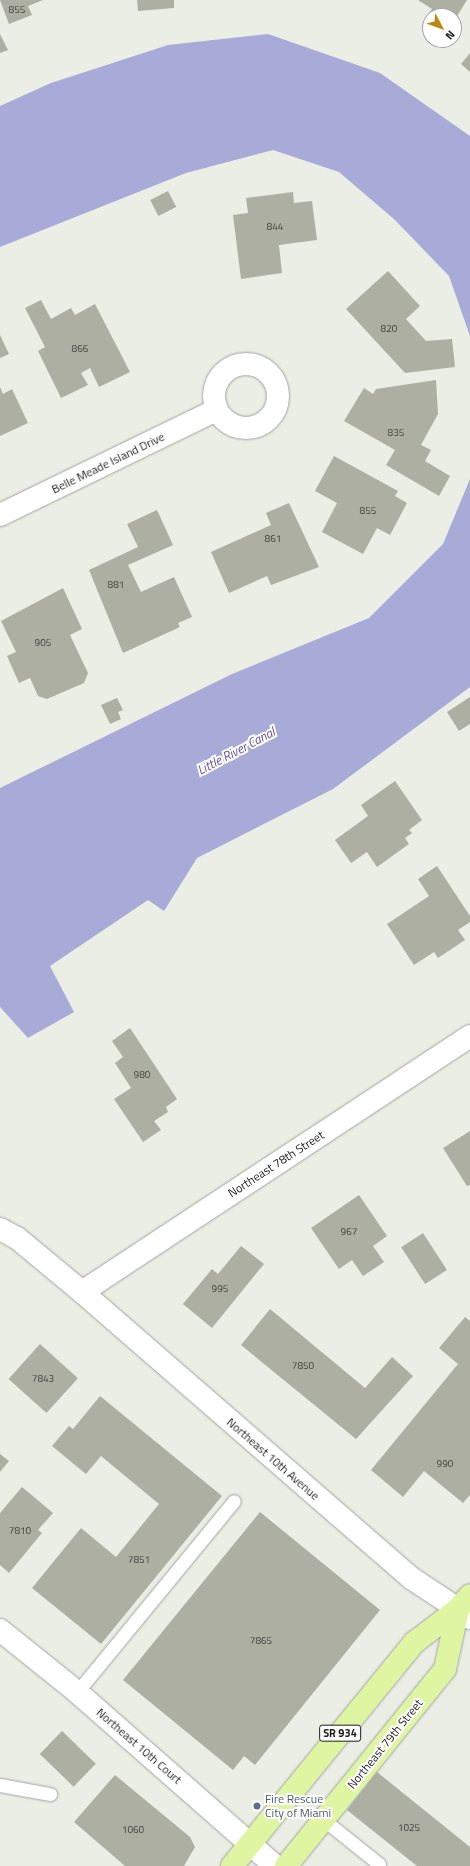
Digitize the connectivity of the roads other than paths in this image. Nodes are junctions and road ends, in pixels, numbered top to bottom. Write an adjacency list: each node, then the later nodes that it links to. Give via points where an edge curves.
1 (216, 410): 2 (street, Belle Meade Island Drive)
2 (0, 515)
3 (470, 1036): 5 (street, Northeast 78th Street)
4 (0, 1229): 5 (street, Northeast 10th Avenue, via 17,1238)
5 (82, 1292): 7 (street, Northeast 10th Avenue, via 411,1578)
6 (234, 1501): 9 (lane)
7 (466, 1607): 12 (main road, Northeast 79th Street, via 445,1669); 13 (main road, SR 934, via 414,1642)
8 (0, 1630): 9 (street, Northeast 10th Court)
9 (77, 1692): 13 (street, Northeast 10th Court)
10 (0, 1785): 11 (lane)
11 (50, 1794)
12 (324, 1820): 16 (main road, Northeast 79th Street); 17 (lane, via 379,1864)
13 (250, 1843): 14 (main road, SR 934); 15 (street, Northeast 10th Court)
14 (232, 1866)
15 (275, 1866)
16 (286, 1866)
17 (377, 1866)

